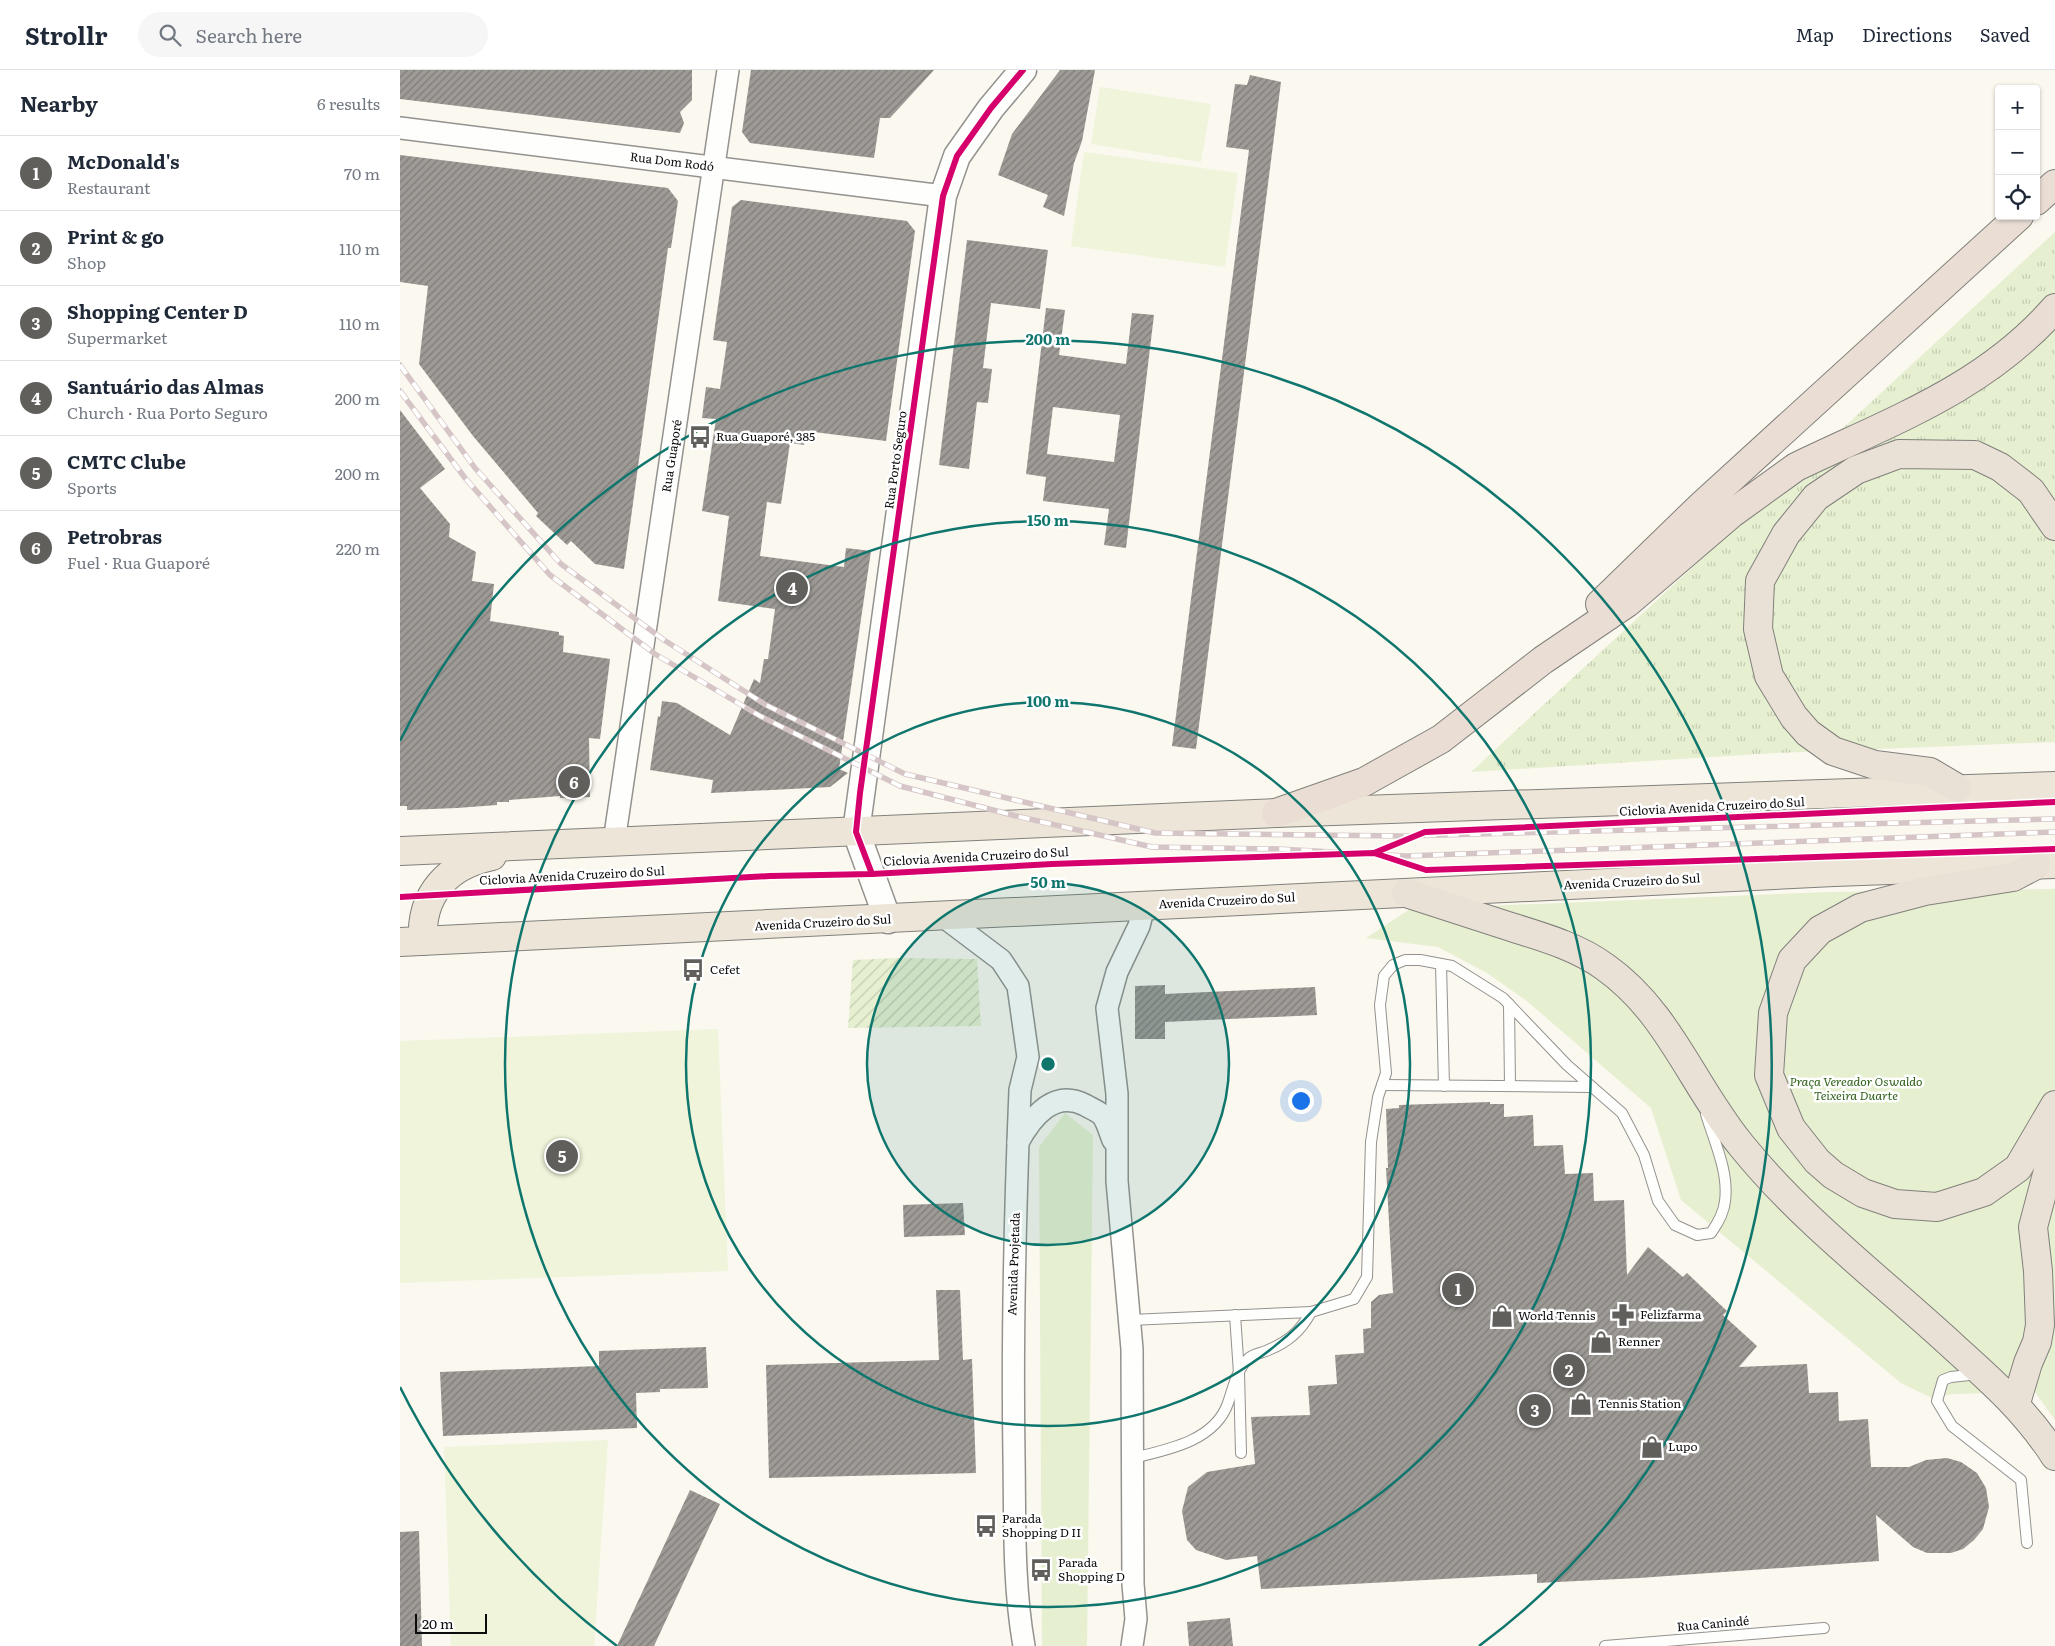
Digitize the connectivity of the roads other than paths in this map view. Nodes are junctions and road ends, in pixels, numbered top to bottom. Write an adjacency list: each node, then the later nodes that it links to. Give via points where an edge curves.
1 (728, 70): 4 (street, Rua Guaporé)
2 (1023, 70): 6 (street, Rua Porto Seguro, via 957,156)
3 (400, 128): 4 (street, Rua Dom Rodó)
4 (715, 167): 6 (street, Rua Dom Rodó); 16 (street, Rua Guaporé)
5 (2055, 184): 7 (highway)
6 (943, 196): 15 (street, Rua Porto Seguro)
7 (2040, 197)
8 (2015, 220): 11 (highway, via 1702,506)
9 (2055, 308): 11 (highway, via 2032,334 1976,378 1937,401 1796,467 1776,480 1627,603)
10 (2055, 526): 13 (highway, via 2031,491 2000,467 1975,455 1899,454 1856,470 1816,498 1786,534 1760,581 1758,629 1769,676 1794,717 1808,733 1833,751 1875,765 1930,772)
11 (1543, 660): 14 (highway, via 1441,739 1402,762 1364,782)
12 (2050, 786): 13 (main road)
13 (1957, 788): 14 (main road)
14 (1276, 814): 15 (main road)
15 (856, 832): 16 (main road); 23 (street, Rua Porto Seguro)
16 (614, 842): 17 (main road)
17 (511, 847): 18 (main road); 24 (main road, via 457,867 443,880)
18 (400, 851)
19 (2048, 864): 20 (main road, Avenida Cruzeiro do Sul); 32 (highway, via 2013,877 1925,892 1860,908 1820,930 1792,960 1773,1012 1770,1075 1791,1128 1817,1161 1863,1193 1895,1204 1937,1207 1984,1192 2018,1168)
20 (1406, 893): 21 (main road, Avenida Cruzeiro do Sul); 27 (highway, via 1538,936 1604,966 1652,1012)
21 (1144, 906): 22 (main road, Avenida Cruzeiro do Sul); 35 (street, via 1139,926 1117,972 1107,1008 1117,1094)
22 (944, 917): 23 (main road, Avenida Cruzeiro do Sul); 33 (street, Avenida Projetada, via 1001,960 1018,986 1028,1057 1020,1090)
23 (888, 920): 24 (main road, Avenida Cruzeiro do Sul)
24 (411, 941)
25 (1441, 964): 26 (lane, via 1452,966); 28 (lane, via 1405,960 1393,965 1384,976 1380,1005 1386,1073); 29 (lane)
26 (1509, 1004): 30 (lane); 31 (lane)
27 (1694, 1074): 31 (lane, via 1724,1173 1726,1200 1722,1216 1711,1233 1697,1235 1675,1225 1658,1201 1644,1155 1622,1114); 40 (highway, via 1717,1114 1741,1146 1798,1209)
28 (1382, 1085): 29 (lane); 36 (lane, via 1371,1142 1367,1277 1354,1299)
29 (1444, 1086): 30 (lane)
30 (1510, 1086): 31 (lane)
31 (1592, 1087)
32 (2055, 1105)
33 (1018, 1143): 35 (street, via 1041,1110 1058,1100 1077,1101 1102,1114); 47 (street, Avenida Projetada, via 1012,1350 1016,1574)
34 (2055, 1144): 41 (highway, via 2033,1227 2040,1325)
35 (1116, 1147): 38 (street)
36 (1311, 1312): 37 (lane); 39 (lane, via 1301,1329 1285,1344 1250,1357)
37 (1235, 1315): 38 (lane); 39 (lane)
38 (1130, 1320): 44 (street)
39 (1239, 1372): 42 (lane); 44 (lane, via 1224,1413 1198,1437 1172,1449)
40 (1984, 1374): 41 (highway); 45 (lane, via 1951,1376 1943,1380 1936,1401 1952,1426 2021,1480)
41 (2016, 1403): 43 (highway)
42 (1241, 1453)
43 (2055, 1456)
44 (1133, 1458): 48 (street, via 1136,1619)
45 (2027, 1544)
46 (1824, 1628): 49 (lane, Rua Canindé)
47 (1024, 1646)
48 (1132, 1646)
49 (1605, 1646)

